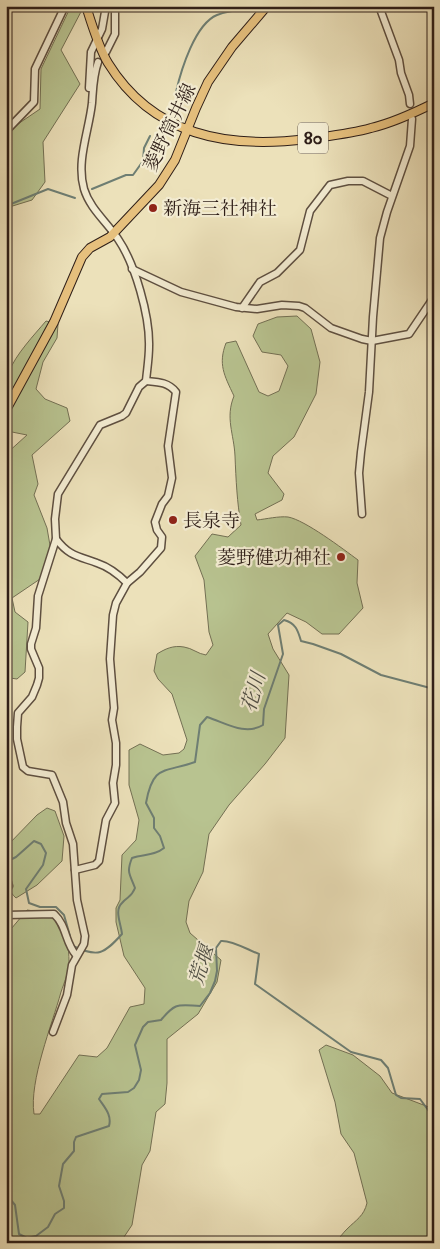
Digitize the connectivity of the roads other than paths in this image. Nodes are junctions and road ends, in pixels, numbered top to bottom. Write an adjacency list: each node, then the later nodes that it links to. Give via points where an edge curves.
1 (65, 6): 14 (street, via 36,69 34,102)
2 (86, 6): 7 (main road, 80)
3 (106, 6): 7 (street)
4 (115, 6): 8 (street, via 115,34)
5 (267, 6): 15 (main road, 菱野筒井線, via 232,47 208,82)
6 (379, 6): 12 (street, via 399,60)
7 (98, 40): 11 (street, via 92,47 90,62 88,86); 15 (main road, 80, via 107,62 133,94 165,119)
8 (106, 52)
9 (98, 62): 11 (street, via 92,84)
10 (434, 103): 15 (main road, 80, via 372,128 296,140 237,142)
11 (92, 104): 17 (street, via 81,161 83,187 88,199)
12 (410, 104)
13 (412, 119): 16 (street, via 410,146)
14 (6, 131)
15 (188, 131): 17 (main road, 菱野筒井線, via 159,185)
16 (392, 196): 20 (street, via 363,181 330,185 310,211 300,250 277,273 260,282); 21 (street, via 380,238)
17 (114, 232): 18 (street); 23 (main road, 菱野筒井線, via 82,257 54,322)
18 (132, 269): 20 (street, via 181,292); 22 (street, via 147,316 150,346)
19 (434, 296): 21 (street, via 408,334)
20 (242, 308): 21 (street, via 299,306 331,328)
21 (372, 340): 24 (street, via 369,392 360,452)
22 (146, 381): 25 (street, via 138,387 126,413 100,424 65,480 56,504); 26 (street, via 164,383 176,392 168,446 172,478 168,496 155,522 162,537 161,548)
23 (6, 410)
24 (362, 514)
25 (56, 539): 26 (street, via 64,550 111,569); 27 (street, via 38,596 36,628 31,644 39,668 37,685 32,697 18,713 17,739 23,767 32,772 52,774 56,782 72,844)
26 (127, 583): 27 (street, via 113,614 110,659 116,743 115,803 106,820 99,861)
27 (75, 870): 31 (street, via 77,900 85,936 84,944)
28 (6, 881): 29 (street, via 9,886)
29 (6, 891)
30 (6, 915): 31 (street, via 54,914 62,923 68,944)
31 (76, 955): 32 (street, via 67,995)
32 (53, 1032)

